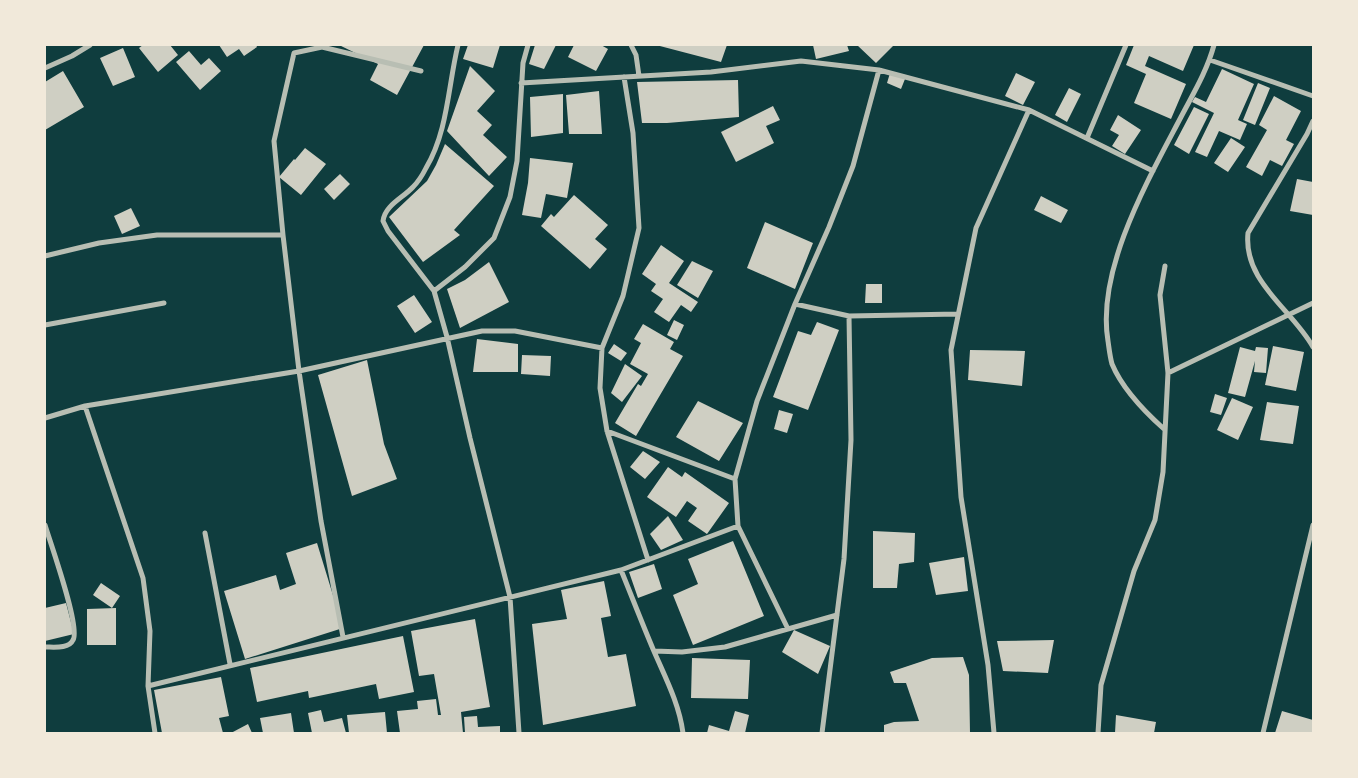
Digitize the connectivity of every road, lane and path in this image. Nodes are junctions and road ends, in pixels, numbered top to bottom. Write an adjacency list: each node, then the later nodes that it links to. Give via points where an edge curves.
1 (90, 45): 8 (street)
2 (458, 45): 22 (street, via 437,145 413,187 387,210 383,221)
3 (528, 45): 13 (street, via 522,63)
4 (631, 45): 11 (street)
5 (1126, 45): 17 (street)
6 (1214, 45): 7 (street)
7 (1210, 60): 14 (street); 18 (street)
8 (45, 68)
9 (879, 70): 11 (street, via 801,61 711,72); 15 (street); 25 (street, via 853,166)
10 (421, 72): 19 (street, via 322,48 294,53 274,141)
11 (639, 76): 12 (street)
12 (624, 77): 13 (street); 32 (street, via 633,133 639,228 623,296)
13 (521, 83): 22 (street, via 517,161 510,197 494,238 465,267)
14 (1313, 96)
15 (1028, 110): 17 (street); 26 (street, via 976,228)
16 (1313, 121): 27 (street, via 1248,233 1248,253 1253,266)
17 (1087, 138): 18 (street)
18 (1153, 170): 37 (street, via 1114,261 1106,327 1112,364 1143,410)
19 (283, 235): 20 (street, via 157,235); 33 (street)
20 (45, 256)
21 (1165, 266): 34 (street, via 1160,296)
22 (434, 291): 30 (street)
23 (164, 302): 29 (street)
24 (1313, 303): 27 (street)
25 (795, 304): 28 (street); 39 (street, via 758,402)
26 (958, 314): 28 (street); 58 (street, via 950,350 961,497 988,664)
27 (1288, 315): 31 (street); 34 (street)
28 (849, 316): 47 (street, via 851,440 844,559)
29 (45, 325)
30 (447, 337): 32 (street, via 482,330 515,331); 33 (street); 46 (street)
31 (1313, 347)
32 (602, 348): 38 (street, via 600,388)
33 (299, 371): 35 (street); 49 (street, via 321,521)
34 (1168, 373): 37 (street)
35 (84, 406): 36 (street); 53 (street, via 143,578 150,631)
36 (45, 418)
37 (1164, 429): 59 (street, via 1163,472 1155,520 1134,571 1101,685)
38 (607, 431): 39 (street); 44 (street)
39 (735, 479): 42 (street)
40 (45, 525): 50 (street, via 71,610 75,635 66,646)
41 (1313, 525): 60 (street)
42 (738, 526): 44 (street); 48 (street)
43 (205, 533): 52 (street)
44 (648, 560): 45 (street)
45 (621, 570): 46 (street); 51 (street)
46 (510, 598): 49 (street); 55 (street)
47 (837, 615): 48 (street); 57 (street)
48 (788, 628): 51 (street, via 718,648)
49 (343, 638): 52 (street)
50 (45, 647)
51 (654, 651): 56 (street, via 672,690)
52 (230, 664): 53 (street)
53 (148, 686): 54 (street)
54 (155, 733)
55 (519, 733)
56 (683, 733)
57 (822, 733)
58 (994, 733)
59 (1098, 733)
60 (1263, 733)

